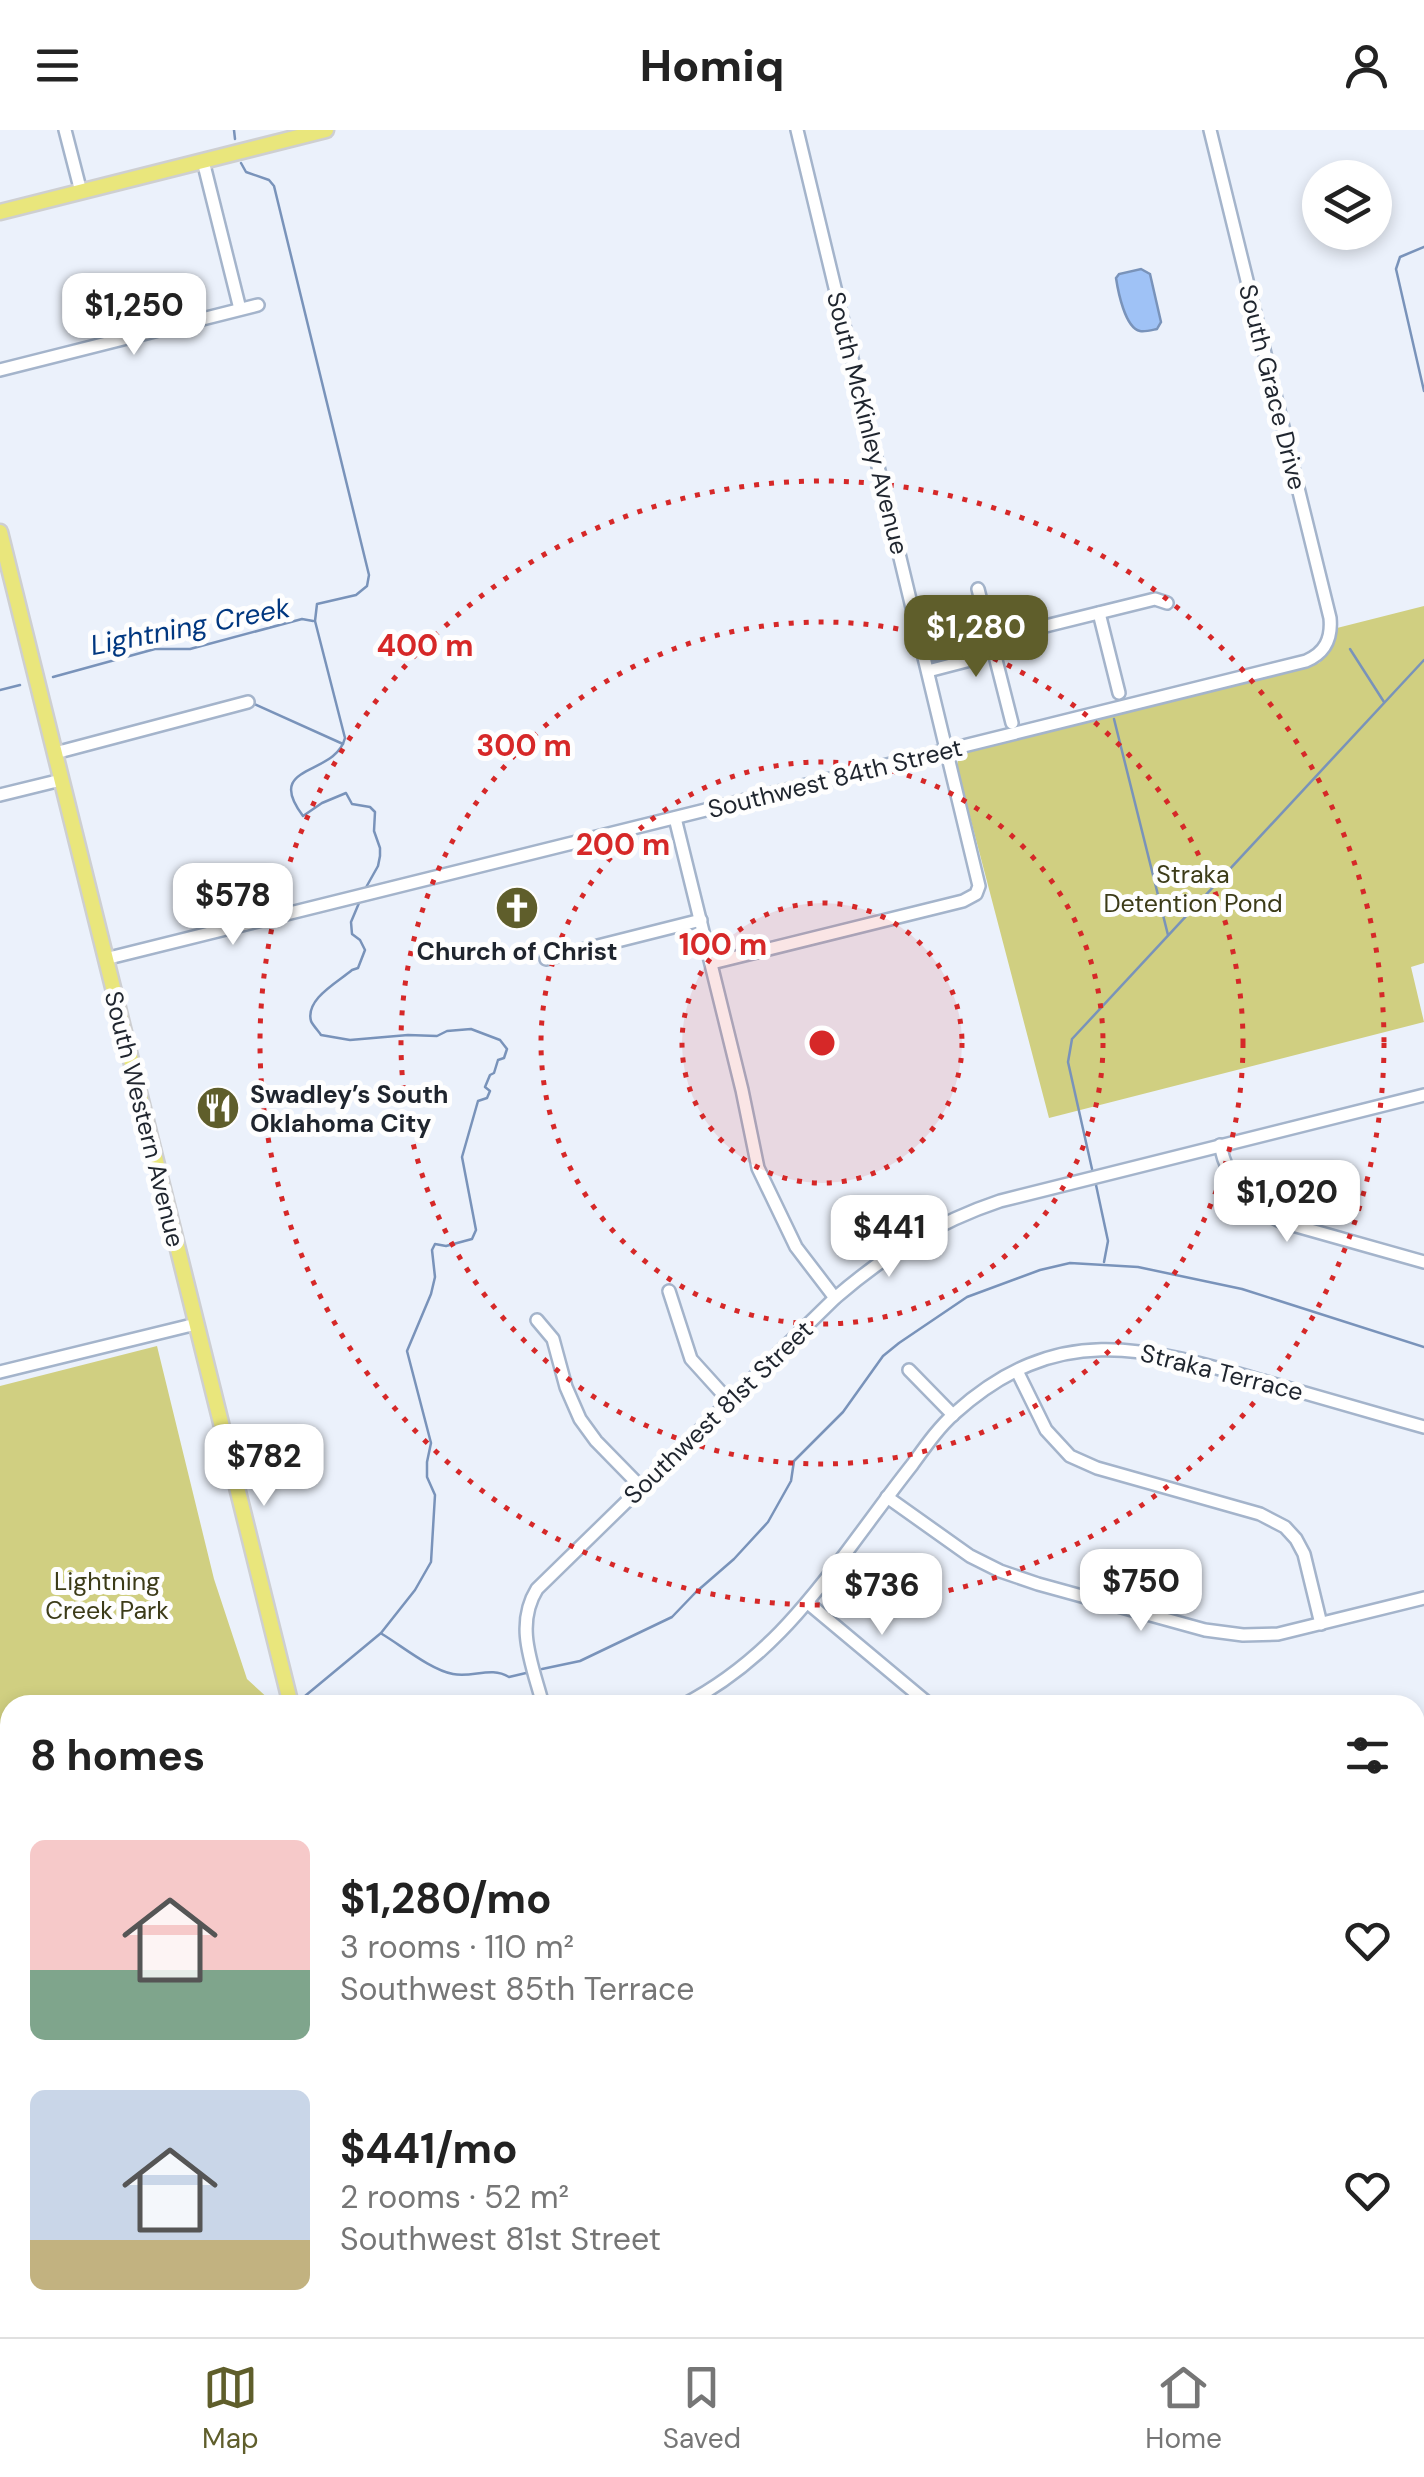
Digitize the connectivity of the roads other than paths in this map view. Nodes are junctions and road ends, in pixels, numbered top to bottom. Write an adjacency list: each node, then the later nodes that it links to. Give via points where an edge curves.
1 (65, 130): 6 (street)
2 (326, 130): 5 (main road)
3 (797, 130): 17 (street, South McKinley Avenue)
4 (1210, 130): 16 (street, South Grace Drive, via 1330,618)
5 (203, 161): 6 (main road); 9 (street)
6 (81, 192): 7 (main road)
7 (0, 212)
8 (258, 305): 9 (street)
9 (240, 309): 10 (street)
10 (0, 370)
11 (0, 532): 23 (main road, South Western Avenue)
12 (978, 589): 15 (street)
13 (1167, 603): 14 (street, via 1155,599)
14 (1100, 613): 15 (street); 19 (street)
15 (992, 640): 17 (street); 18 (street, via 978,658); 21 (street)
16 (1326, 644): 22 (street, Southwest 84th Street, via 1306,661)
17 (924, 656): 18 (street, South McKinley Avenue)
18 (928, 670): 22 (street, South McKinley Avenue)
19 (1119, 694)
20 (248, 702): 23 (street)
21 (1012, 723)
22 (948, 750): 26 (street, Southwest 84th Street); 30 (street, South McKinley Avenue, via 978,890 963,901)
23 (55, 753): 24 (main road, South Western Avenue)
24 (61, 780): 25 (street); 29 (main road, South Western Avenue)
25 (0, 795)
26 (676, 818): 27 (street); 29 (street, Southwest 84th Street)
27 (701, 920): 28 (street); 30 (street)
28 (546, 958)
29 (105, 959): 37 (main road, South Western Avenue)
30 (712, 963): 35 (street, via 761,1176 796,1246)
31 (1424, 1095): 32 (street, Southwest 81st Street)
32 (1220, 1145): 33 (street, via 1237,1187 1270,1216); 35 (street, Southwest 81st Street, via 964,1214 903,1245)
33 (1424, 1262)
34 (669, 1292): 41 (street, via 691,1359)
35 (835, 1298): 41 (street, Southwest 81st Street)
36 (537, 1320): 44 (street, via 553,1339 580,1418)
37 (196, 1324): 40 (street); 49 (main road, South Western Avenue)
38 (908, 1370): 42 (street)
39 (1017, 1371): 42 (street, Straka Terrace); 43 (street, Straka Terrace, via 1071,1353 1148,1351); 48 (street, via 1046,1430 1070,1456 1285,1527 1304,1554)
40 (0, 1372)
41 (729, 1402): 44 (street, Southwest 81st Street)
42 (953, 1415): 45 (street, Straka Terrace)
43 (1424, 1427)
44 (641, 1488): 50 (street, Southwest 81st Street, via 532,1597 526,1640)
45 (888, 1497): 47 (street, Straka Terrace); 48 (street, via 970,1556 1038,1584 1225,1634 1278,1634)
46 (1424, 1598): 48 (street)
47 (808, 1603): 51 (street, Straka Terrace, via 742,1668); 52 (street)
48 (1321, 1624)
49 (288, 1695)
50 (540, 1695)
51 (698, 1695)
52 (918, 1695)

